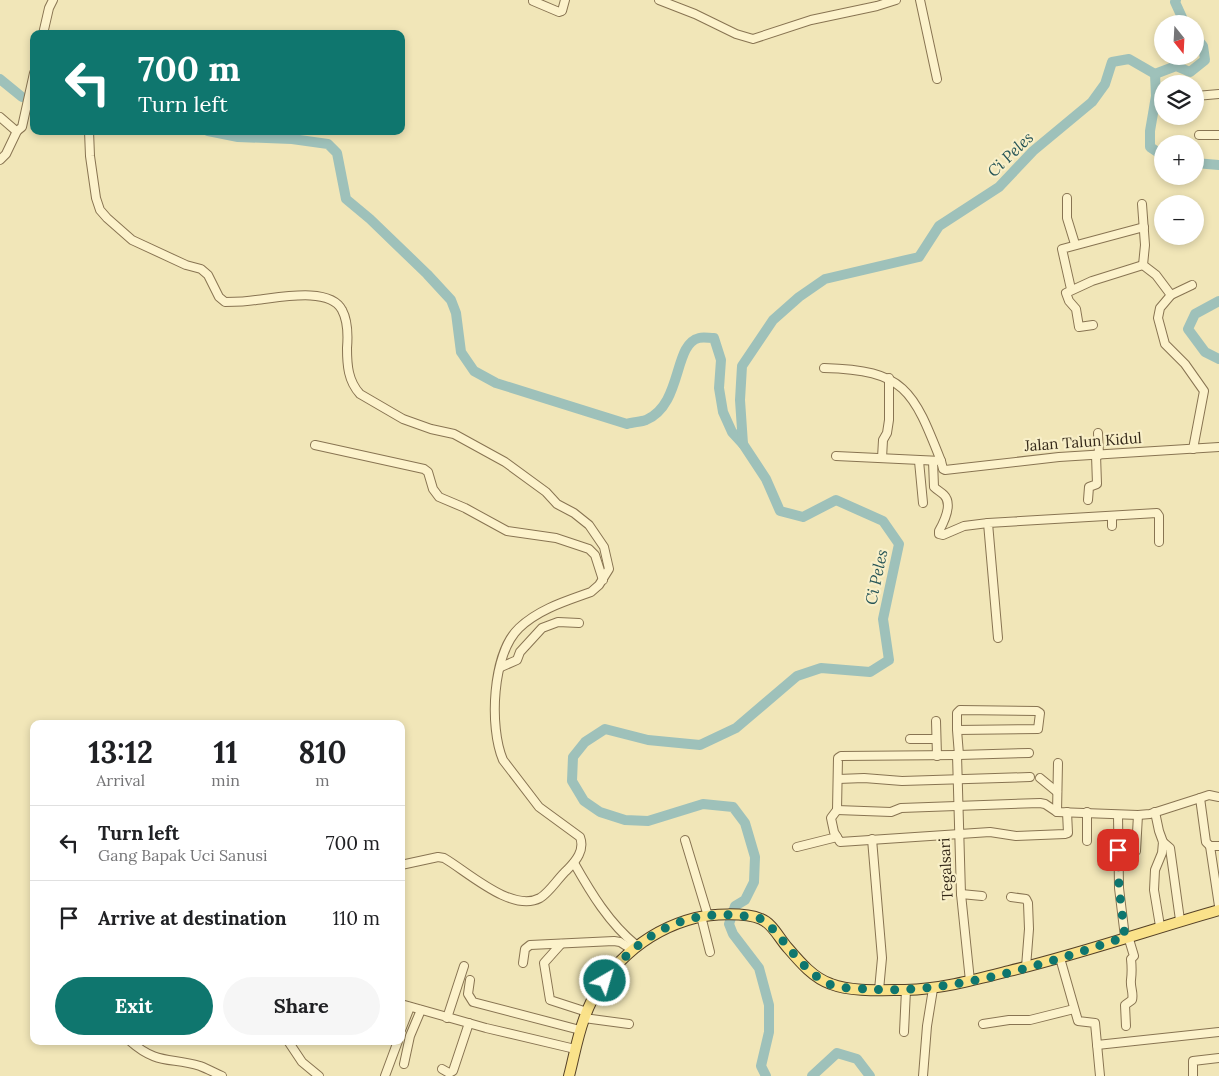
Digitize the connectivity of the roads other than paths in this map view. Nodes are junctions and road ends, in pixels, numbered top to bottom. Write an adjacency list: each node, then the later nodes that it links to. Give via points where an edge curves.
1 (53, 0): 7 (street)
2 (565, 0): 6 (street, via 559,12)
3 (659, 0): 4 (street, via 753,39 811,20)
4 (896, 0)
5 (920, 0): 8 (street)
6 (533, 1)
7 (43, 30)
8 (937, 79)
9 (30, 87): 12 (street)
10 (1219, 94): 11 (street)
11 (1204, 95)
12 (29, 111): 14 (street, via 22,127)
13 (1, 118): 14 (street)
14 (17, 130): 18 (street)
15 (1199, 134): 17 (street)
16 (89, 135): 45 (street, via 96,198 106,218 132,240 201,269 225,302 298,295 320,297 339,305 345,320 348,369 360,394 403,419 454,434 490,453 582,519 598,535 604,547 610,568)
17 (1219, 135)
18 (0, 160)
19 (1067, 198): 22 (street, via 1067,218)
20 (1142, 204): 21 (street)
21 (1144, 227): 22 (street); 23 (street)
22 (1075, 244): 25 (street, via 1062,250)
23 (1142, 265): 25 (street); 26 (street, via 1156,275)
24 (1192, 285): 26 (street)
25 (1071, 289): 27 (street, via 1066,294 1076,309 1079,327)
26 (1171, 295): 33 (street, via 1160,308 1158,318 1165,344 1185,364 1204,393)
27 (1092, 325)
28 (824, 368): 29 (street, via 868,371)
29 (889, 378): 36 (street, via 889,420); 38 (street, via 911,397 920,411)
30 (1098, 433): 34 (street)
31 (315, 445): 45 (street, via 424,469 438,497 507,531 556,538 589,549 595,555)
32 (1219, 448): 33 (street, Jalan Talun Kidul)
33 (1193, 450): 34 (street, Jalan Talun Kidul)
34 (1098, 455): 38 (street, Jalan Talun Kidul, via 950,469 943,469); 39 (street, via 1097,484 1089,487)
35 (836, 456): 36 (street)
36 (882, 458): 37 (street)
37 (918, 461): 38 (street); 40 (street)
38 (937, 461): 42 (street, via 934,487 946,496 948,502 939,534)
39 (1088, 500)
40 (923, 504)
41 (1112, 516): 42 (street); 43 (street); 44 (street, via 1157,513)
42 (988, 523): 47 (street)
43 (1112, 526)
44 (1159, 542)
45 (603, 580): 48 (street, via 591,592 549,608 521,626 512,635)
46 (579, 623): 48 (street, via 558,622 542,628 520,652 517,660)
47 (998, 638)
48 (501, 668): 82 (street, via 494,712 499,752 512,775 539,807 580,837 582,847)
49 (936, 721): 52 (street)
50 (957, 730): 50 (street, via 1038,729 1041,716 1036,711 960,710 957,713); 54 (street, Tegalsari)
51 (910, 739): 52 (street)
52 (936, 739): 55 (street)
53 (1029, 753): 54 (street)
54 (958, 755): 55 (street); 60 (street, Tegalsari)
55 (937, 756): 59 (street, via 841,756 838,758)
56 (1058, 764): 61 (street)
57 (1030, 777): 60 (street)
58 (1040, 778): 61 (street)
59 (838, 779): 60 (street); 65 (street)
60 (958, 780): 64 (street, Tegalsari)
61 (1057, 792): 66 (street)
62 (1219, 797): 63 (street)
63 (1200, 798): 69 (street); 78 (street, via 1206,842)
64 (959, 806): 65 (street, via 900,808 891,812); 66 (street, via 1040,803); 72 (street, Tegalsari)
65 (837, 810): 73 (street, via 831,818)
66 (1057, 812): 67 (street)
67 (1067, 812): 68 (street); 72 (street, via 1067,834)
68 (1087, 812): 70 (street); 76 (street)
69 (1155, 812): 71 (street); 77 (street)
70 (1118, 815): 71 (street); 81 (street)
71 (1138, 815): 81 (street, via 1136,850)
72 (958, 834): 75 (street); 84 (street, Tegalsari)
73 (837, 837): 75 (street, via 840,842); 80 (street)
74 (686, 840): 89 (street)
75 (872, 840): 103 (street, via 882,958)
76 (1087, 841)
77 (1164, 842): 90 (street, via 1170,848); 91 (street, via 1155,870 1154,890)
78 (1210, 846): 79 (street); 87 (street)
79 (1219, 846)
80 (797, 847)
81 (1118, 850): 92 (street)
82 (574, 863): 83 (street, via 539,898 523,902 493,890 444,858); 94 (street, via 603,910)
83 (405, 864)
84 (961, 894): 85 (street); 101 (street, Tegalsari)
85 (982, 896)
86 (1011, 897): 99 (street, via 1028,902)
87 (1219, 906)
88 (1219, 910): 90 (main road)
89 (709, 916): 94 (main road, via 668,927); 95 (street); 103 (main road, via 759,918 818,978 832,985)
90 (1180, 920): 91 (main road)
91 (1160, 926): 92 (main road)
92 (1126, 937): 96 (main road); 115 (street, via 1134,956 1131,959 1133,996 1125,1005)
93 (561, 944): 94 (street, via 614,941); 97 (street, via 530,945 525,949); 109 (street, via 544,963 550,1000)
94 (634, 947): 109 (main road, via 612,972)
95 (710, 952)
96 (1060, 958): 99 (main road); 107 (street)
97 (523, 963)
98 (464, 966): 110 (street)
99 (1026, 967): 101 (main road)
100 (470, 980): 116 (street, via 468,994 473,1002)
101 (970, 981): 102 (main road)
102 (933, 989): 104 (main road); 131 (street)
103 (879, 990): 104 (main road)
104 (906, 990): 117 (street)
105 (405, 1005): 106 (street)
106 (410, 1007): 108 (street); 111 (street)
107 (1074, 1009): 114 (street, via 1030,1020); 122 (street, via 1079,1022 1094,1022)
108 (421, 1010): 110 (street); 125 (street, via 410,1036)
109 (586, 1015): 113 (street); 116 (main road)
110 (447, 1018): 112 (street)
111 (405, 1020)
112 (469, 1023): 123 (street); 126 (street, via 453,1071)
113 (630, 1024)
114 (983, 1024)
115 (1126, 1026)
116 (580, 1030): 123 (main road)
117 (904, 1032)
118 (1219, 1032): 122 (street)
119 (135, 1045): 127 (street, via 153,1057 200,1066)
120 (291, 1045): 128 (street, via 302,1062)
121 (397, 1045): 129 (street)
122 (1096, 1045): 132 (street)
123 (575, 1049): 130 (main road)
124 (1219, 1058): 133 (street, via 1193,1061)
125 (404, 1064)
126 (442, 1070)
127 (222, 1076)
128 (319, 1076)
129 (385, 1076)
130 (568, 1076)
131 (922, 1076)
132 (1100, 1076)
133 (1193, 1076)

